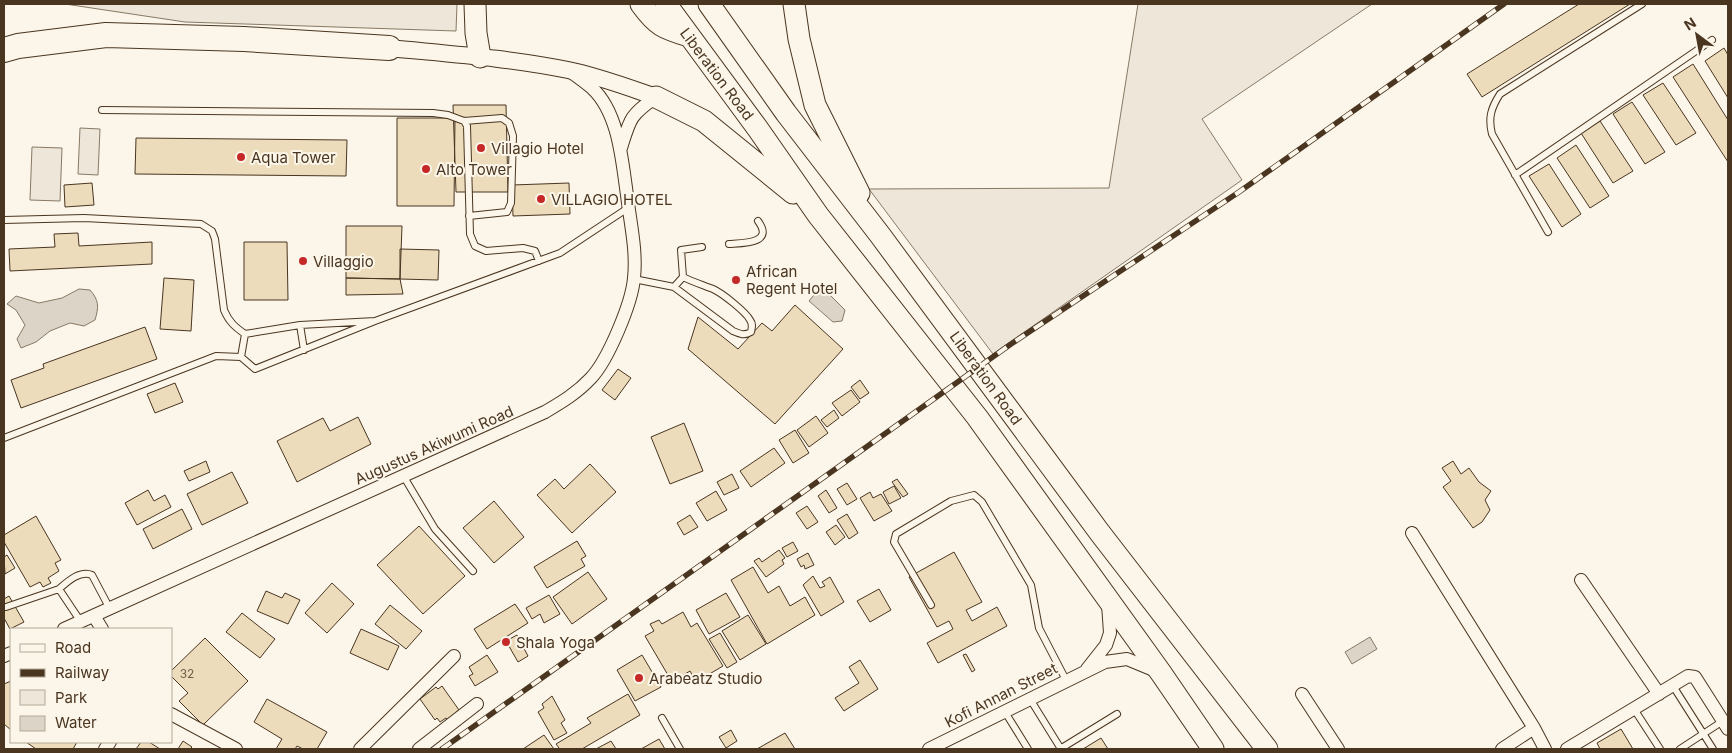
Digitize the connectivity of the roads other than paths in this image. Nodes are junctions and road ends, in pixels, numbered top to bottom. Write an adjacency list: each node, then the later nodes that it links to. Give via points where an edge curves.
1 (475, 4): 11 (highway)
2 (641, 4): 7 (highway, via 665,29)
3 (666, 4): 7 (highway, Liberation Road)
4 (794, 4): 24 (highway, via 815,105)
5 (1642, 4): 17 (lane, via 1500,94 1490,112 1489,124)
6 (715, 8): 24 (highway, Liberation Road, via 786,114)
7 (689, 36): 19 (highway, Liberation Road)
8 (1712, 40): 17 (lane)
9 (389, 48): 10 (highway, via 106,35); 11 (street)
10 (4, 50)
11 (480, 56): 12 (street)
12 (568, 70): 13 (street); 16 (street, Augustus Akiwumi Road, via 593,89 602,101)
13 (656, 97): 16 (street, Augustus Akiwumi Road, via 633,115); 19 (highway, via 704,121)
14 (102, 110): 15 (lane, via 433,113)
15 (464, 121): 20 (lane, via 467,126); 20 (lane, via 502,118 508,123 513,136 511,203 507,212)
16 (621, 148): 18 (street, Augustus Akiwumi Road)
17 (1515, 175): 23 (lane)
18 (628, 208): 27 (lane, via 560,253); 29 (street, Augustus Akiwumi Road)
19 (818, 215): 42 (highway, Liberation Road, via 977,417)
20 (469, 216): 27 (lane, via 470,234 479,249 523,248 535,251)
21 (4, 220): 33 (lane, via 84,218 201,224 212,232 215,239 224,310 231,324)
22 (758, 221): 25 (lane, via 762,226 761,238)
23 (1548, 232)
24 (880, 235): 75 (highway, Liberation Road, via 1100,533)
25 (728, 244)
26 (702, 247): 28 (lane, via 681,250)
27 (539, 261): 31 (lane)
28 (683, 277): 30 (lane); 30 (lane, via 715,290 746,314 753,327 751,332 741,335)
29 (634, 279): 30 (lane); 37 (street, Augustus Akiwumi Road, via 625,316 608,351 592,377 569,399)
30 (674, 287)
31 (374, 321): 32 (lane); 34 (lane)
32 (300, 325): 33 (lane); 34 (lane)
33 (245, 334): 35 (lane)
34 (304, 350): 35 (lane, via 255,369)
35 (241, 357): 36 (lane, via 216,356)
36 (4, 438)
37 (404, 477): 39 (lane, via 436,529); 45 (street, Augustus Akiwumi Road)
38 (1412, 533): 65 (street)
39 (473, 571)
40 (1581, 580): 56 (street)
41 (60, 589): 44 (lane); 45 (lane, via 87,573 92,576); 47 (lane)
42 (1107, 599): 51 (street, Kofi Annan Street, via 1110,633 1106,645); 52 (highway, Liberation Road)
43 (931, 605): 53 (lane, via 894,542 896,534 951,501 974,496 982,502 1031,585 1039,628)
44 (6, 607)
45 (110, 609): 46 (street, Augustus Akiwumi Road)
46 (94, 616): 47 (street, Augustus Akiwumi Road); 49 (street)
47 (81, 622): 48 (street, Augustus Akiwumi Road)
48 (66, 628)
49 (101, 628)
50 (454, 656): 68 (street)
51 (1086, 670): 52 (street, Kofi Annan Street, via 1105,662 1127,659); 53 (street, Kofi Annan Street)
52 (1160, 673): 74 (highway, Liberation Road)
53 (1066, 680): 57 (street, Kofi Annan Street)
54 (1672, 686): 56 (street); 64 (street, via 1688,676 1694,677); 66 (lane)
55 (1302, 694): 76 (street)
56 (1659, 694): 59 (street)
57 (1030, 699): 60 (street, Kofi Annan Street); 73 (lane)
58 (476, 704): 69 (street)
59 (1634, 709): 79 (street); 80 (lane)
60 (1005, 712): 71 (street, Kofi Annan Street); 72 (lane)
61 (1117, 714): 73 (lane)
62 (172, 715): 67 (street)
63 (662, 718): 70 (lane)
64 (1726, 725): 66 (lane)
65 (1534, 728): 77 (street); 78 (street)
66 (1703, 734): 81 (lane); 82 (lane)
67 (236, 749)
68 (360, 749)
69 (419, 749)
70 (680, 749)
71 (930, 749)
72 (1028, 749)
73 (1061, 749)
74 (1213, 749)
75 (1267, 749)
76 (1338, 749)
77 (1502, 749)
78 (1545, 749)
79 (1567, 749)
80 (1660, 749)
81 (1680, 749)
82 (1713, 749)

